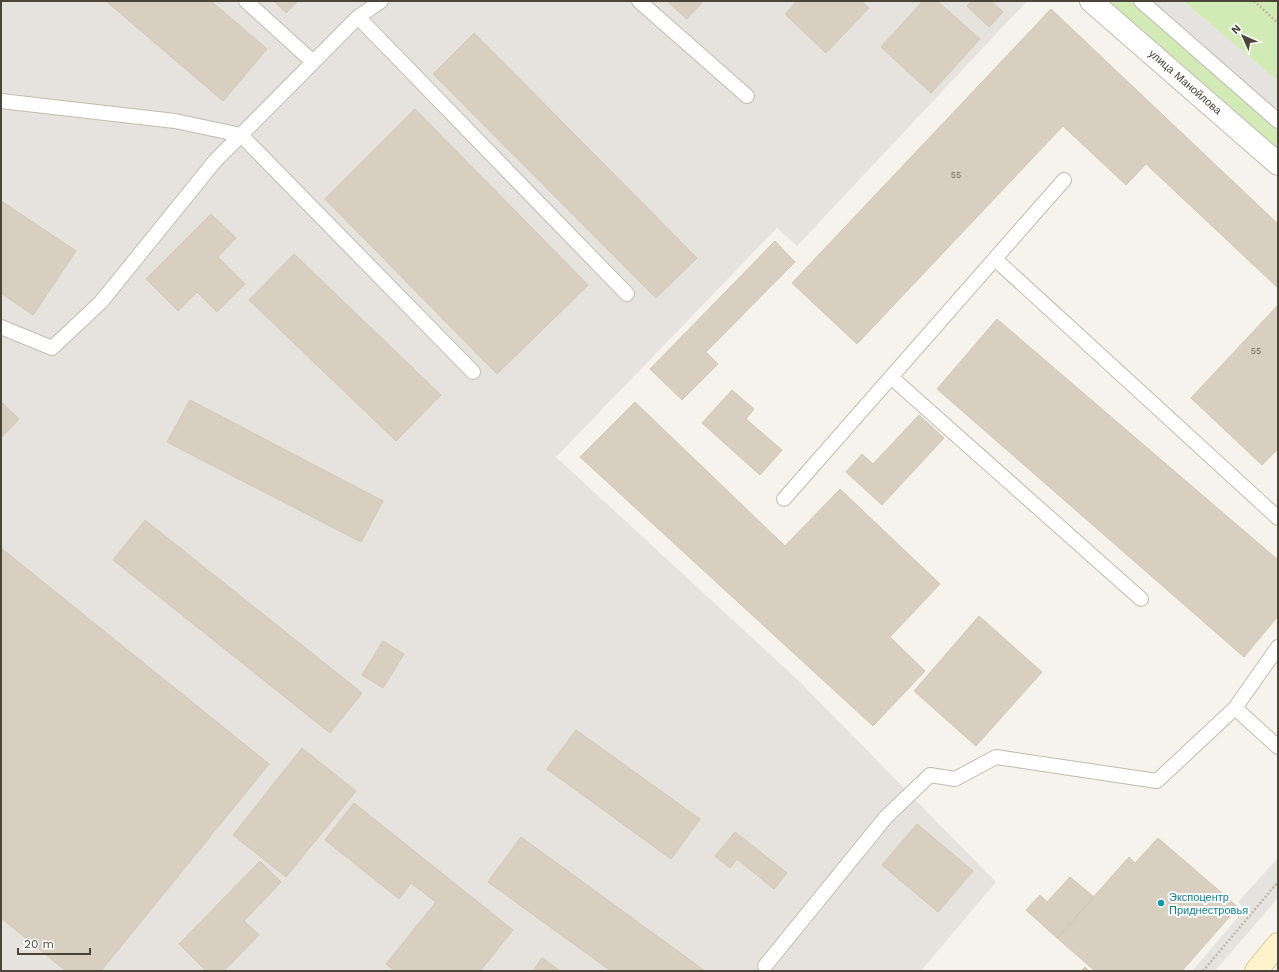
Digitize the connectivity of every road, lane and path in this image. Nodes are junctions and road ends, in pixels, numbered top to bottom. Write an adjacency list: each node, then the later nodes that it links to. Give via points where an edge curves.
1 (246, 1): 9 (lane)
2 (381, 1): 7 (lane)
3 (639, 1): 10 (lane)
4 (1092, 1): 14 (street, улица Манойлова)
5 (1141, 1): 12 (lane)
6 (1254, 1): 8 (path)
7 (358, 17): 9 (lane); 17 (lane)
8 (1278, 23)
9 (313, 62): 13 (lane)
10 (747, 96)
11 (1, 101): 13 (lane, via 175,121)
12 (1278, 121)
13 (241, 135): 18 (lane, via 215,161 101,302 52,348); 19 (lane)
14 (1278, 164)
15 (1064, 180): 16 (lane)
16 (994, 259): 20 (lane); 22 (lane)
17 (627, 294)
18 (1, 327)
19 (473, 372)
20 (891, 376): 21 (lane); 23 (lane)
21 (784, 499)
22 (1278, 518)
23 (1141, 599)
24 (1278, 647): 25 (lane)
25 (1235, 708): 26 (lane); 29 (lane, via 1157,781 996,757 955,779 930,775 886,817)
26 (1278, 747)
27 (1278, 882): 30 (path)
28 (1278, 944): 31 (street)
29 (764, 966)
30 (1203, 971)
31 (1256, 971)

